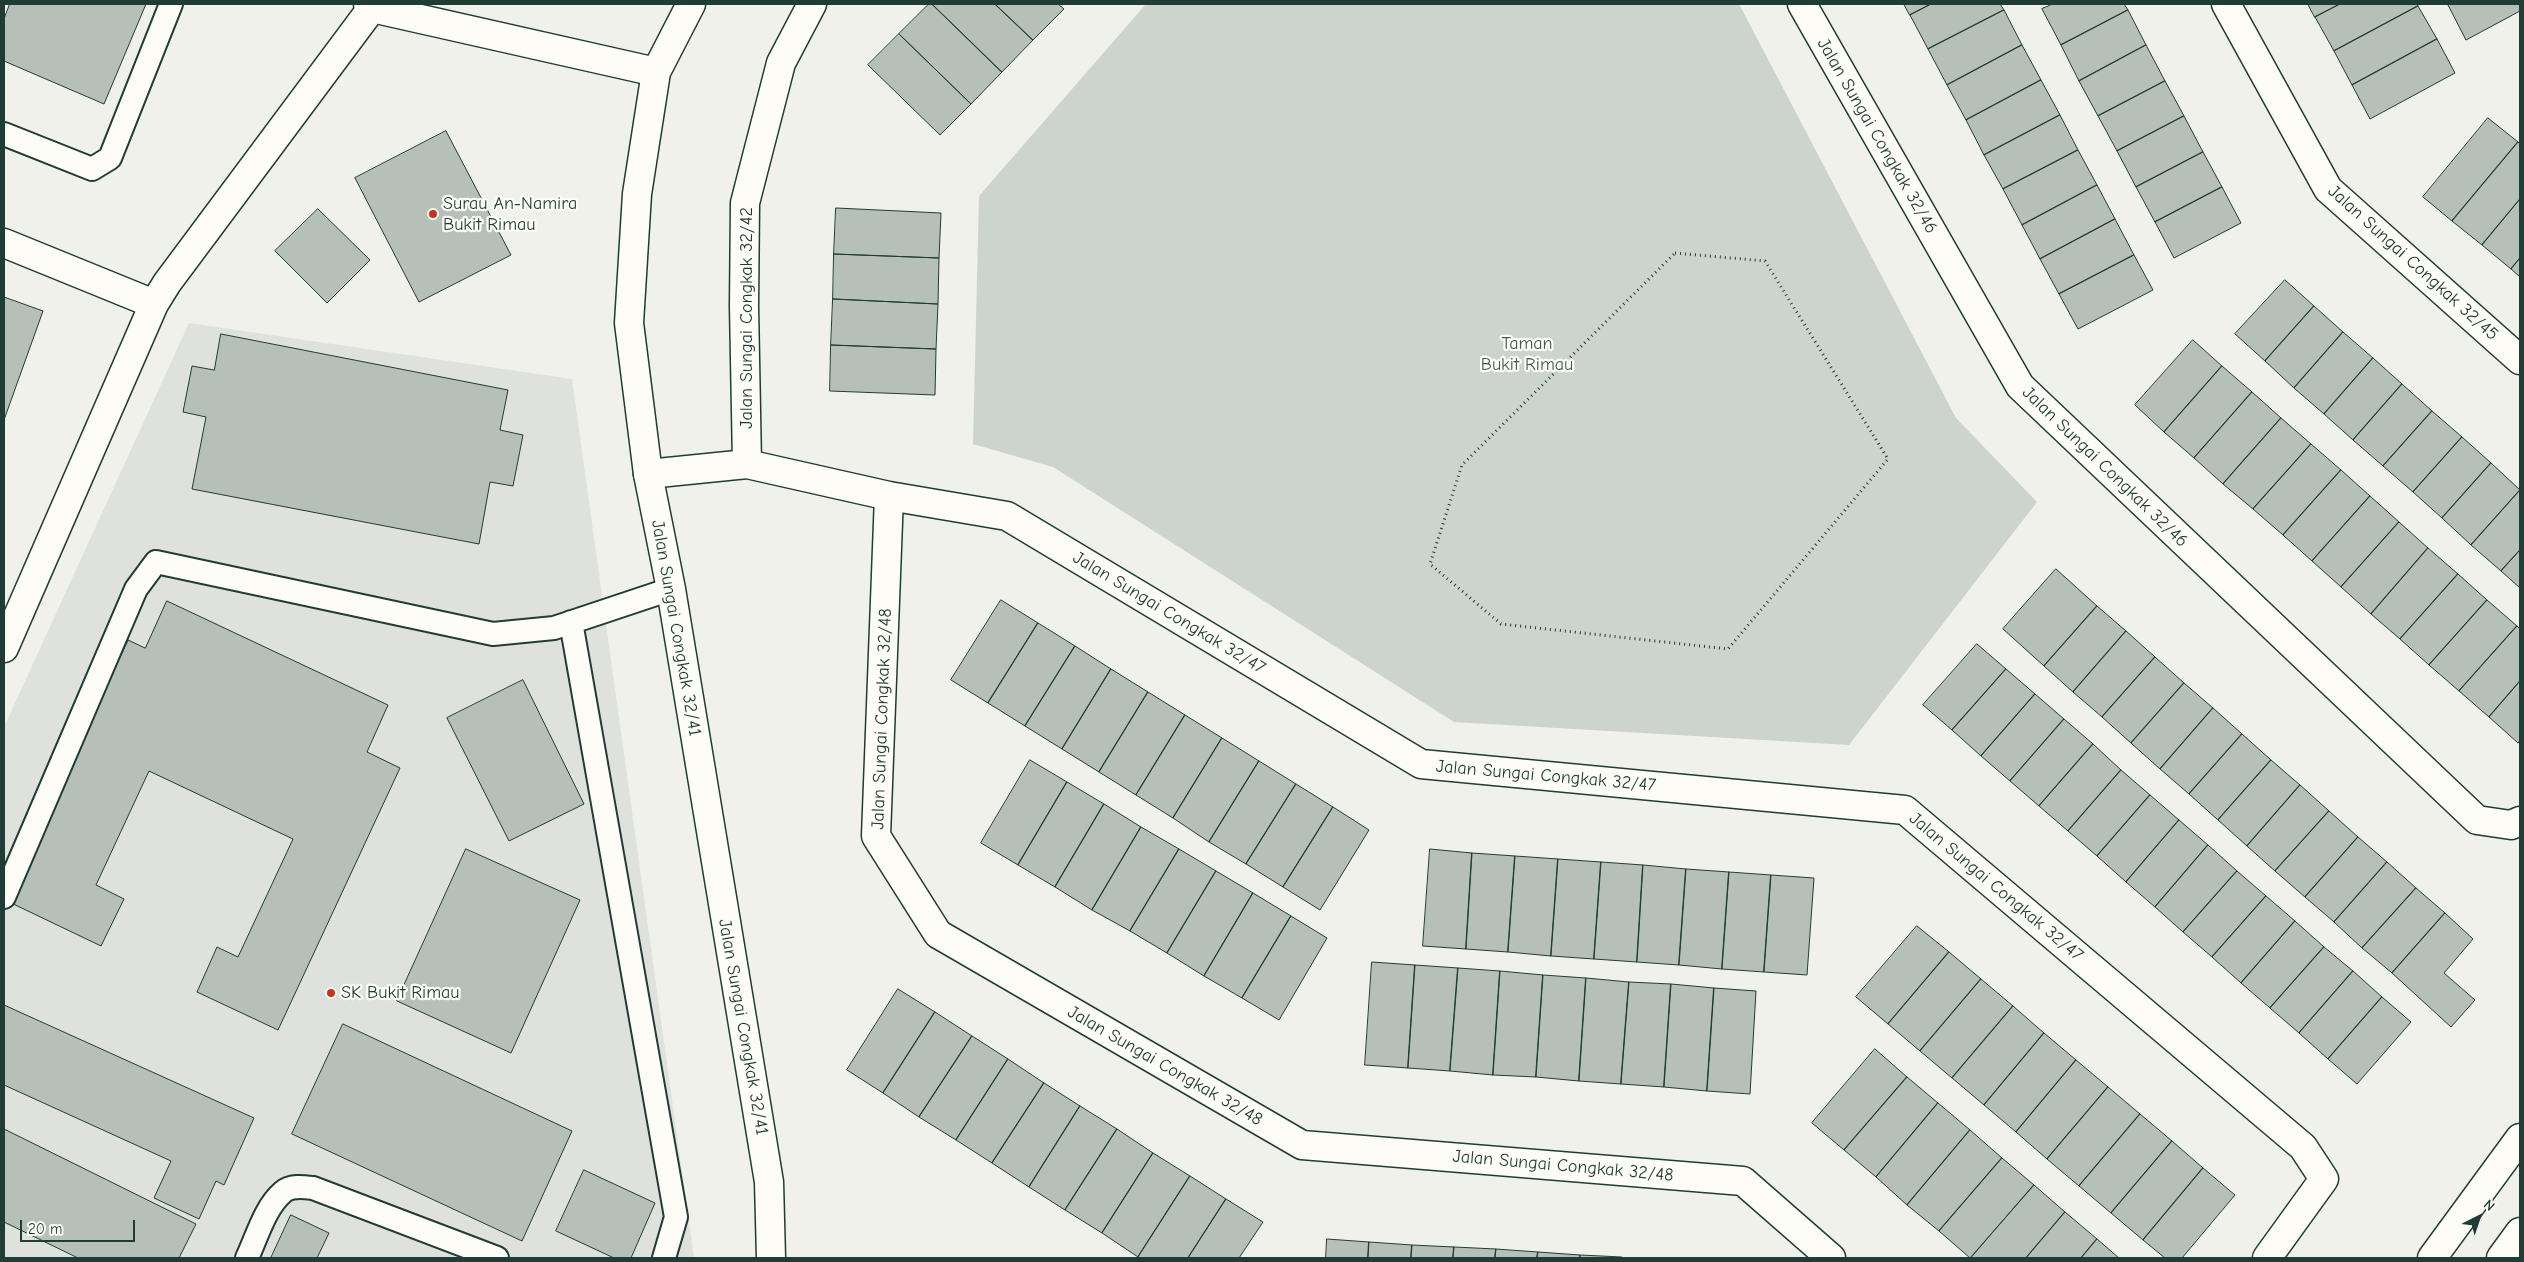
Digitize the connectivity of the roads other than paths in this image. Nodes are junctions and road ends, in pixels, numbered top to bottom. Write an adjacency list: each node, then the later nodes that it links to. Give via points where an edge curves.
1 (171, 4): 8 (lane, via 110,158 92,169)
2 (691, 4): 7 (street, Jalan Sungai Congkak 32/41)
3 (812, 4): 12 (street, Jalan Sungai Congkak 32/42, via 781,64 745,203)
4 (1802, 4): 18 (street, Jalan Sungai Congkak 32/46, via 2020,386 2477,820 2511,826)
5 (2226, 4): 11 (street, Jalan Sungai Congkak 32/45, via 2328,189)
6 (370, 6): 7 (street); 10 (street)
7 (656, 72): 13 (street, Jalan Sungai Congkak 32/41, via 637,194 629,323)
8 (4, 134)
9 (4, 243): 10 (street)
10 (154, 304): 17 (street)
11 (2520, 360)
12 (747, 464): 13 (street, Jalan Sungai Congkak 32/47); 14 (street, Jalan Sungai Congkak 32/47)
13 (648, 474): 15 (street, Jalan Sungai Congkak 32/41)
14 (889, 496): 26 (street, Jalan Sungai Congkak 32/48, via 876,836 938,934 1302,1145 1743,1181); 27 (street, Jalan Sungai Congkak 32/47, via 1007,516 1421,764 1905,810 2303,1147 2324,1179)
15 (671, 590): 16 (lane); 25 (street, Jalan Sungai Congkak 32/41, via 769,1182)
16 (571, 622): 19 (lane, via 554,628 493,634 156,562 136,589); 24 (lane, via 676,1217)
17 (4, 648)
18 (2520, 821)
19 (4, 897)
20 (2520, 1138): 28 (street)
21 (2520, 1232): 29 (street)
22 (247, 1258): 23 (lane, via 273,1204 284,1191 299,1186 314,1188)
23 (497, 1258)
24 (664, 1258)
25 (772, 1258)
26 (1831, 1258)
27 (2267, 1258)
28 (2432, 1258)
29 (2501, 1258)

